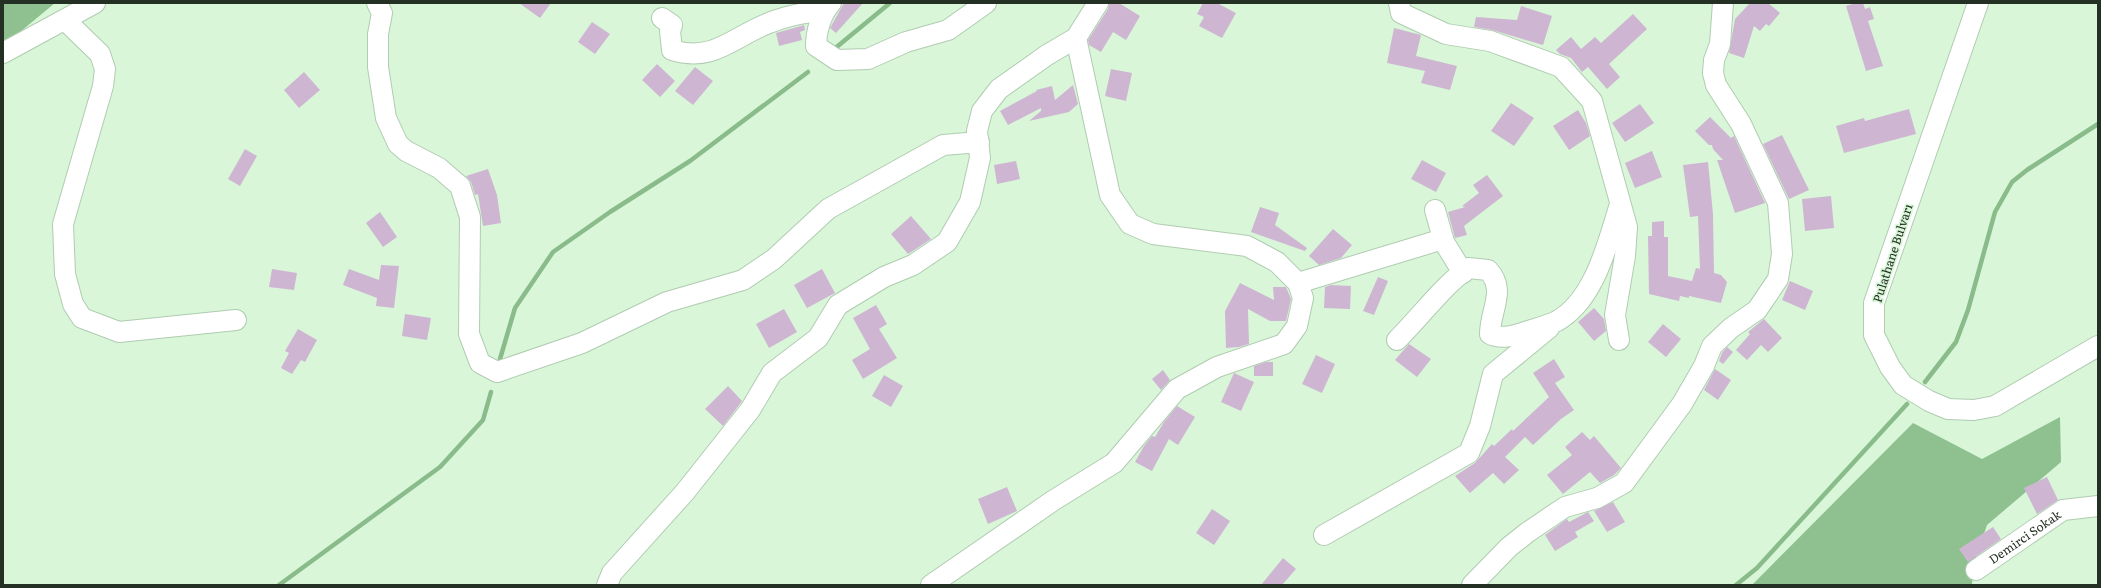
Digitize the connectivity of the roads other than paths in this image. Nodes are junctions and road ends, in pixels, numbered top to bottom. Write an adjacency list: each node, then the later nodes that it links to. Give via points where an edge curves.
1 (96, 3): 10 (street)
2 (377, 3): 13 (street, via 382,13 378,34 378,67 386,118 398,144 439,168 460,186 470,217 469,334 480,363 497,372 582,343 667,302 743,280 774,259 828,209 943,145)
3 (986, 3): 8 (street, via 948,30 906,42 868,59 837,60 816,46 816,34)
4 (1098, 3): 11 (street)
5 (1399, 3): 14 (street, via 1401,13 1446,34 1490,41 1561,67 1592,101)
6 (1723, 3): 29 (street, via 1720,44 1714,60 1713,73 1716,85 1741,124 1778,203 1782,254 1778,280 1757,310 1731,328 1712,346 1704,366 1682,404 1624,483 1597,498 1566,507 1528,532 1509,547)
7 (1978, 3): 23 (street, Pulathane Bulvarı, via 1874,303 1874,334 1890,367 1903,385 1948,409 1974,410 1996,406)
8 (828, 6): 9 (street, via 767,23 712,51 687,54 672,50 672,25)
9 (662, 18)
10 (65, 20): 12 (street); 19 (street, via 100,54 105,69 63,224 65,274 73,304 82,318 119,332)
11 (1076, 38): 13 (street, via 999,89 982,111 977,131); 18 (street, via 1110,195 1130,224 1153,234 1247,246 1277,262)
12 (3, 53)
13 (978, 142): 27 (street, via 980,158 970,202 947,242 913,265 884,277 838,305 818,338 772,373 750,410 685,492 612,573)
14 (1620, 204): 20 (street, via 1601,265 1580,302); 22 (street, via 1627,227 1615,315)
15 (1435, 210): 16 (street)
16 (1443, 239): 17 (street); 18 (street)
17 (1463, 272): 20 (street, via 1468,268 1488,270 1496,278 1497,300 1490,334 1498,338); 21 (street, via 1448,284)
18 (1298, 283): 28 (street, via 1303,298 1296,326 1284,344 1217,367 1177,389 1114,463 1054,500)
19 (236, 320)
20 (1558, 321): 25 (street, via 1493,374 1480,426 1469,453)
21 (1397, 340)
22 (1619, 340)
23 (2098, 346)
24 (2098, 506): 26 (street, Demirci Sokak, via 2063,510)
25 (1324, 535)
26 (1976, 570)
27 (607, 585)
28 (931, 585)
29 (1472, 585)

